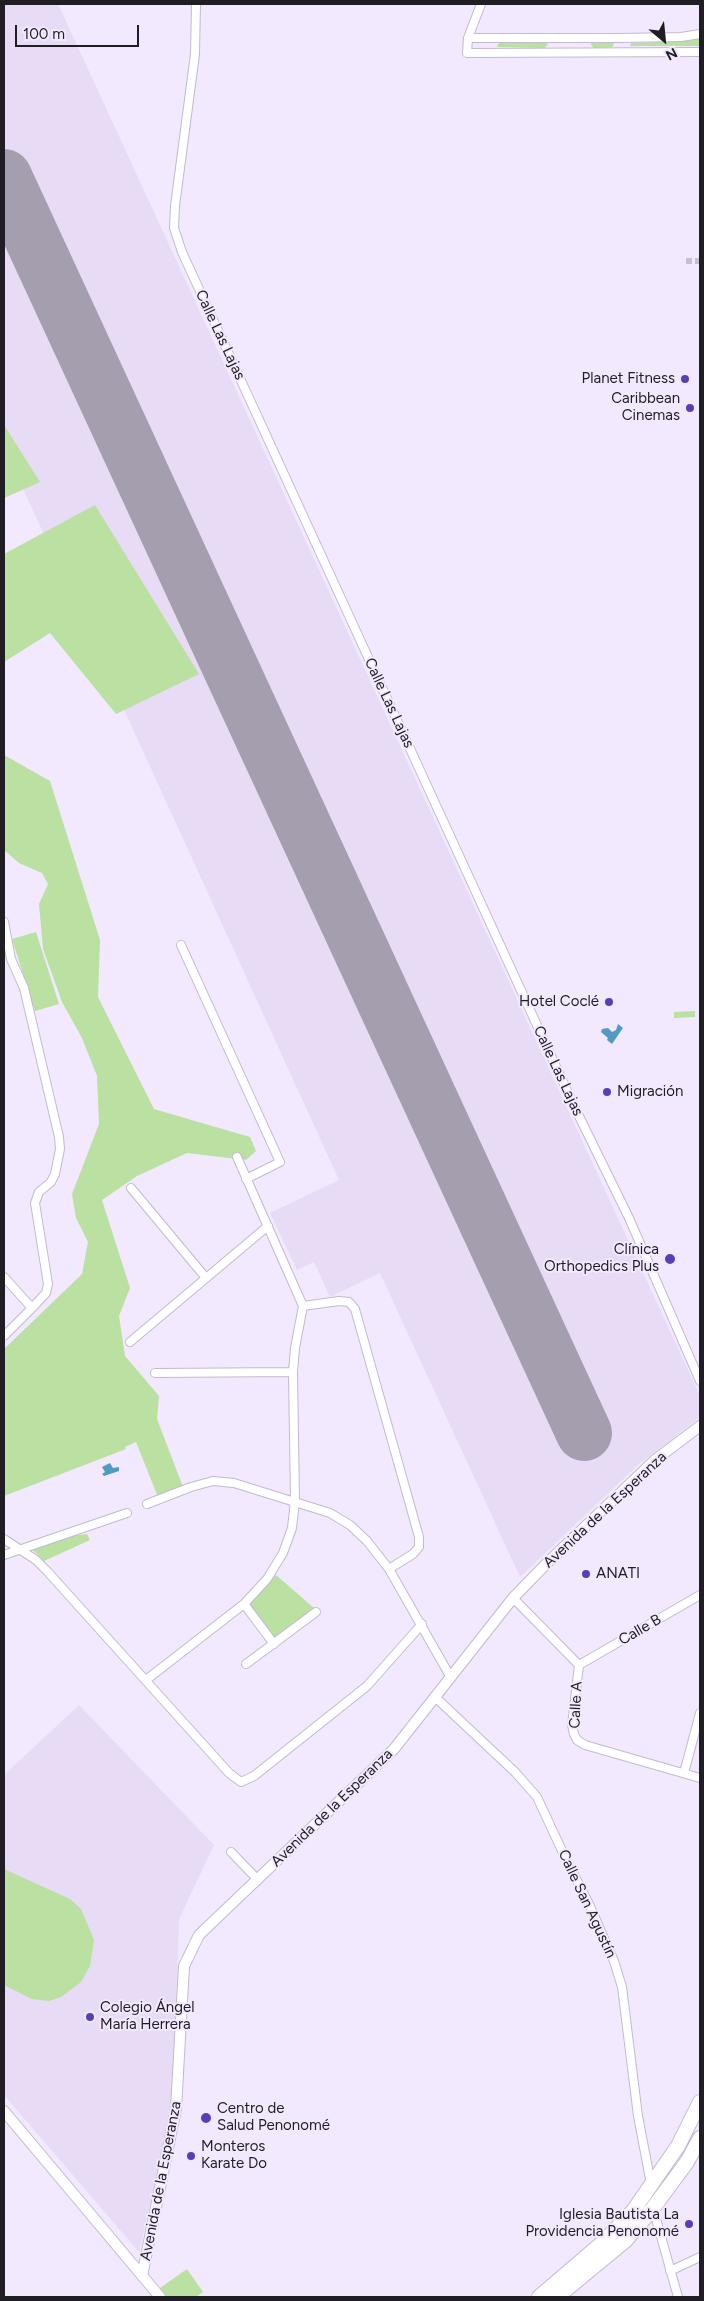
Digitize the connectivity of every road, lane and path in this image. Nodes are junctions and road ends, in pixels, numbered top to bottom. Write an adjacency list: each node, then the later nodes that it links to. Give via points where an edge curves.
1 (196, 4): 24 (street, Calle Las Lajas, via 195,54 175,206 174,228 182,252 575,1108 629,1218)
2 (481, 4): 4 (street)
3 (700, 34): 6 (street)
4 (468, 38): 5 (street); 7 (street, via 467,53)
5 (568, 38): 6 (street); 7 (street)
6 (618, 38): 8 (street)
7 (568, 52): 8 (street)
8 (618, 52): 9 (street)
9 (700, 52)
10 (4, 922): 19 (street, via 11,959 24,988 60,1149 55,1174 39,1192 36,1203 48,1284 46,1293)
11 (180, 945): 13 (street, via 280,1162)
12 (237, 1157): 13 (street)
13 (246, 1179): 15 (street)
14 (130, 1188): 17 (street)
15 (268, 1226): 17 (street); 18 (street)
16 (4, 1278): 19 (street)
17 (206, 1278): 21 (street)
18 (303, 1306): 22 (street); 32 (street, via 339,1301 349,1302 355,1309 419,1537 419,1547 414,1554)
19 (32, 1308): 20 (street)
20 (4, 1336)
21 (130, 1342)
22 (293, 1372): 23 (street); 26 (street)
23 (155, 1373)
24 (700, 1381)
25 (700, 1426): 34 (street, Avenida de la Esperanza, via 655,1460)
26 (295, 1501): 27 (street, via 234,1483 213,1481); 32 (street, via 330,1513 350,1525); 35 (street, via 292,1528 284,1553 267,1579)
27 (147, 1504)
28 (127, 1513): 30 (street)
29 (4, 1538): 30 (street)
30 (20, 1549): 31 (street); 42 (street, via 47,1570)
31 (4, 1555)
32 (389, 1569): 37 (street)
33 (700, 1595): 40 (street, Calle B)
34 (513, 1598): 40 (street, Calle A); 41 (street, Avenida de la Esperanza)
35 (244, 1604): 38 (street); 42 (street)
36 (316, 1612): 38 (street)
37 (422, 1624): 41 (street); 42 (street, via 367,1686 254,1776 241,1782 229,1773)
38 (274, 1644): 39 (street)
39 (246, 1664)
40 (579, 1665): 45 (street, Calle A, via 572,1724 577,1740)
41 (450, 1676): 43 (street, Avenida de la Esperanza)
42 (146, 1680)
43 (435, 1697): 48 (street, Avenida de la Esperanza, via 394,1749); 52 (street, Calle San Agustín, via 537,1797 589,1904 622,1988 638,2116)
44 (700, 1713): 45 (street)
45 (684, 1773): 46 (street, Calle A)
46 (700, 1778)
47 (232, 1852): 48 (street)
48 (258, 1880): 56 (street, Avenida de la Esperanza, via 199,1935 184,1966 176,2109)
49 (700, 2102): 52 (highway, via 678,2146)
50 (4, 2111): 56 (street)
51 (700, 2138): 53 (highway, via 687,2162)
52 (652, 2186): 59 (highway, via 602,2243)
53 (653, 2208): 55 (street); 60 (highway, via 626,2240)
54 (700, 2257): 55 (street)
55 (670, 2271): 61 (street)
56 (142, 2276): 57 (street)
57 (156, 2294): 58 (street)
58 (145, 2297)
59 (539, 2297)
60 (557, 2297)
61 (678, 2297)

